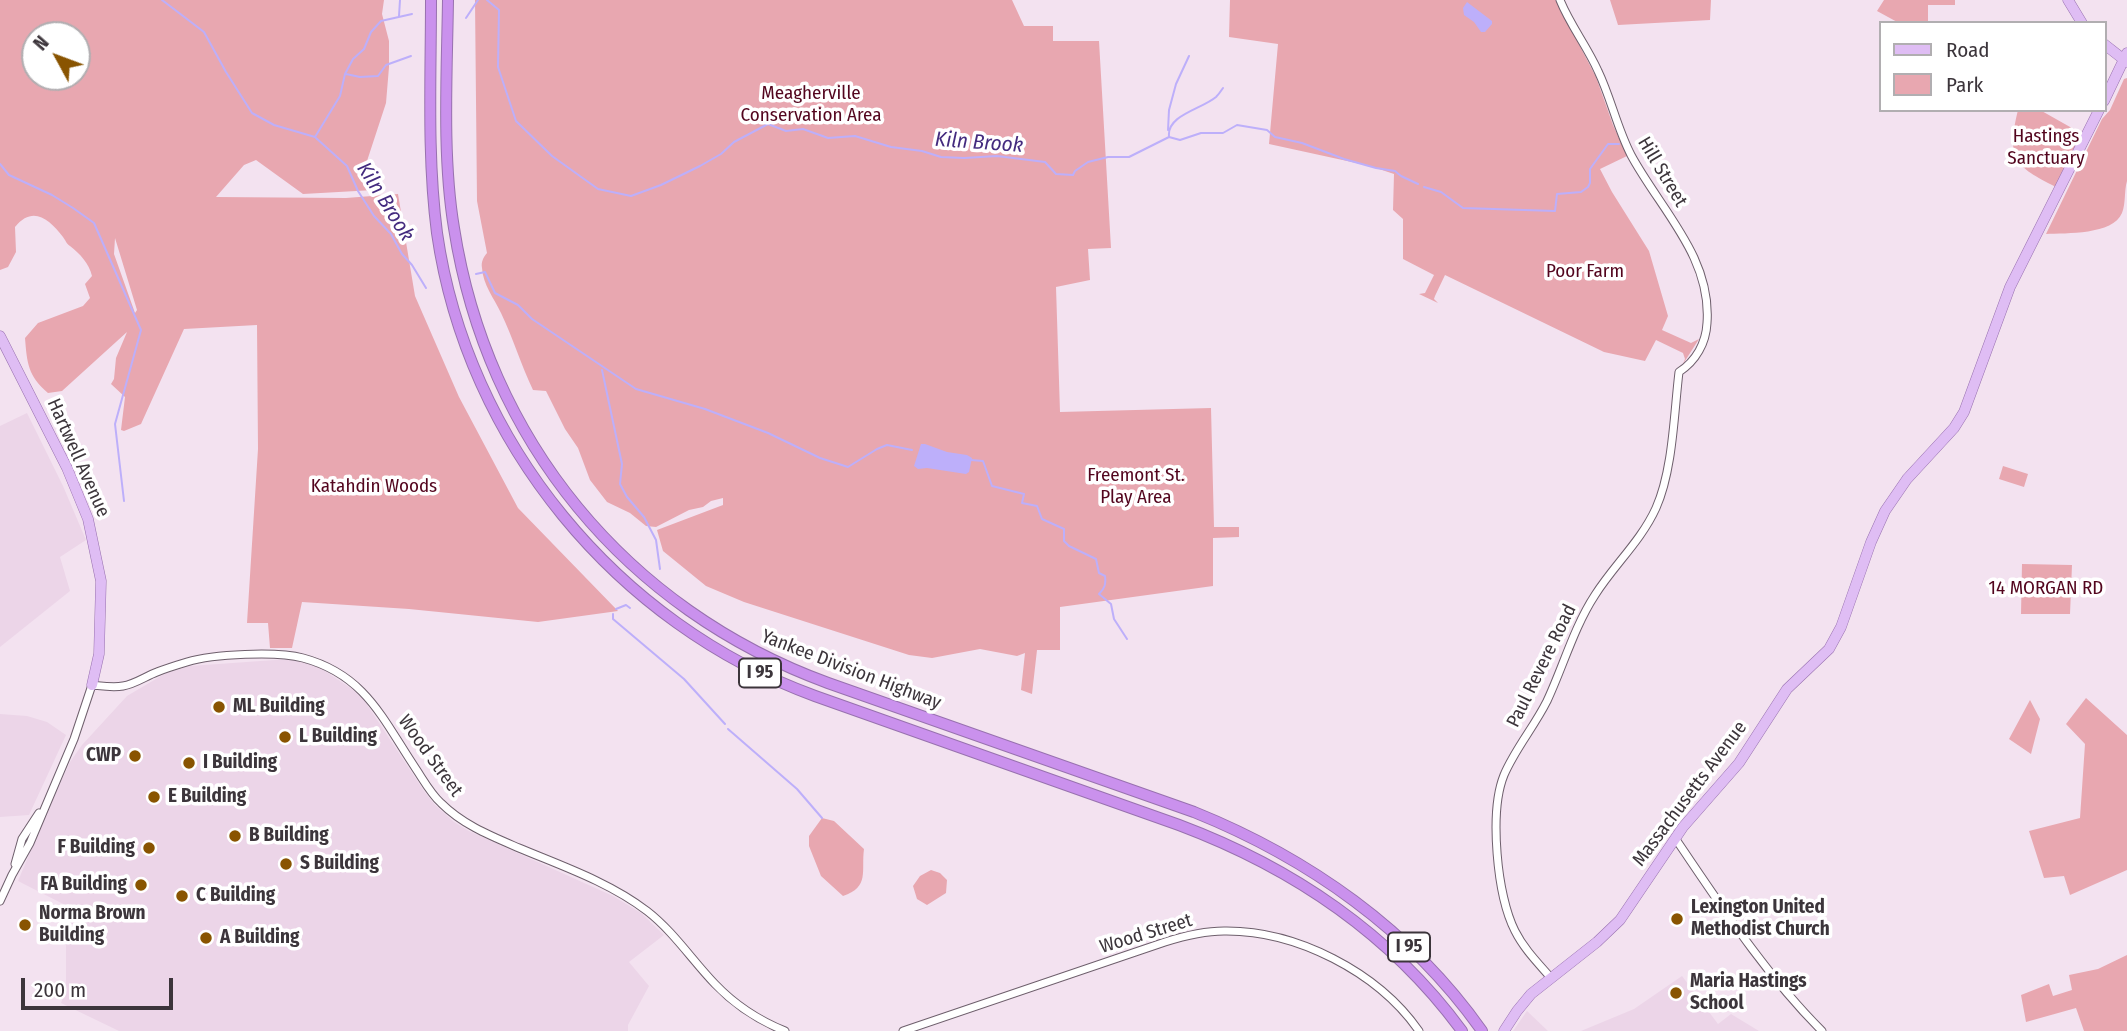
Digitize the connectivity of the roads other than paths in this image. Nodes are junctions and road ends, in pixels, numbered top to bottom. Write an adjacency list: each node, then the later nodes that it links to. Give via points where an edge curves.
1 (431, 0): 21 (highway, Yankee Division Highway / I 95, via 433,198 444,270 462,333 481,383 515,448 560,513 603,560 664,615 758,673 1188,828 1269,865 1328,901 1374,937 1417,977)
2 (448, 0): 22 (highway, Yankee Division Highway / I 95, via 450,199 474,316 502,389 533,446 571,500 626,560 697,617 768,659 1185,809 1275,850 1335,887 1398,936 1441,979)
3 (1560, 0): 11 (street, Hill Street, via 1596,67 1630,154 1691,250 1701,274 1707,326 1691,363)
4 (2068, 0): 5 (main road)
5 (2081, 21)
6 (2106, 45): 7 (main road)
7 (2126, 58): 8 (main road)
8 (2106, 97)
9 (2098, 112): 14 (main road, Massachusetts Avenue, via 2010,287 1970,400 1954,428 1907,479 1885,511 1836,638 1787,690 1740,763)
10 (0, 336): 12 (main road, Hartwell Avenue, via 88,519 101,582 99,654)
11 (1679, 372): 17 (street, Paul Revere Road, via 1667,470 1656,508 1590,602 1542,712 1500,786 1496,830 1505,902 1522,943)
12 (92, 685): 13 (street, Hartwell Avenue); 18 (street, Wood Street, via 127,685 191,660 226,657 286,655 333,668 365,695 434,795 452,813 493,837 629,899 662,924 737,1004)
13 (46, 802): 15 (street, Hartwell Avenue); 15 (street, Hartwell Avenue, via 22,839)
14 (1675, 838): 17 (main road, Massachusetts Avenue, via 1620,920); 24 (street, via 1761,959)
15 (12, 875): 16 (street)
16 (0, 901)
17 (1551, 978): 23 (main road, Massachusetts Avenue, via 1523,1004)
18 (785, 1031)
19 (903, 1031): 20 (street, Wood Street, via 1171,940 1230,931 1280,938 1351,968 1387,994)
20 (1419, 1031)
21 (1462, 1031)
22 (1482, 1031)
23 (1504, 1031)
24 (1822, 1031)

